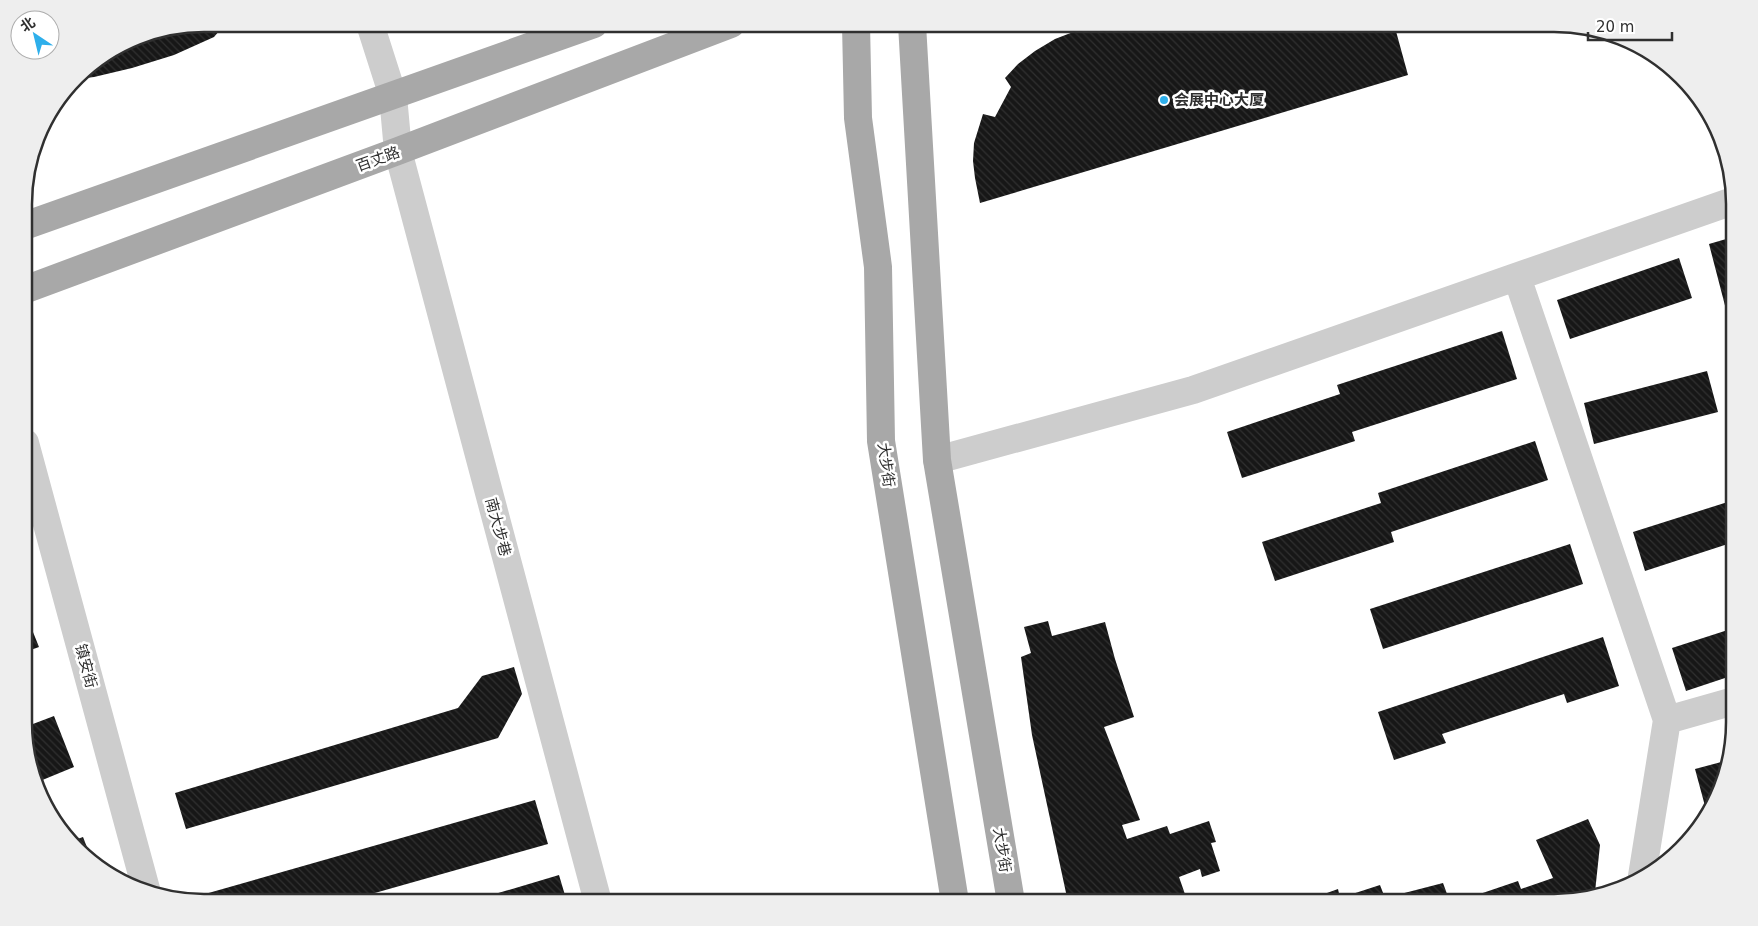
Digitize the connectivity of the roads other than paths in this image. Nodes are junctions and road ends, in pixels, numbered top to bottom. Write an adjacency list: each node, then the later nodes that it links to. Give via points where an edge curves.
1 (912, 32): 12 (main road, 大步街)
2 (373, 33): 6 (street, 南大步巷)
3 (570, 33): 6 (main road)
4 (708, 33): 7 (main road, 百丈路)
5 (856, 33): 18 (main road, 大步街, via 858,118 878,267 881,441)
6 (393, 96): 7 (street, 南大步巷); 9 (main road)
7 (398, 151): 11 (main road, 百丈路); 20 (street, 南大步巷)
8 (1726, 204): 10 (street)
9 (33, 223)
10 (1517, 277): 12 (street, via 1193,390); 15 (street)
11 (33, 287)
12 (937, 460): 19 (main road, 大步街)
13 (32, 471): 17 (street, 镇安街)
14 (1726, 703): 15 (street)
15 (1666, 720): 16 (street)
16 (1643, 867)
17 (144, 882)
18 (954, 893)
19 (1009, 893)
20 (596, 894)

